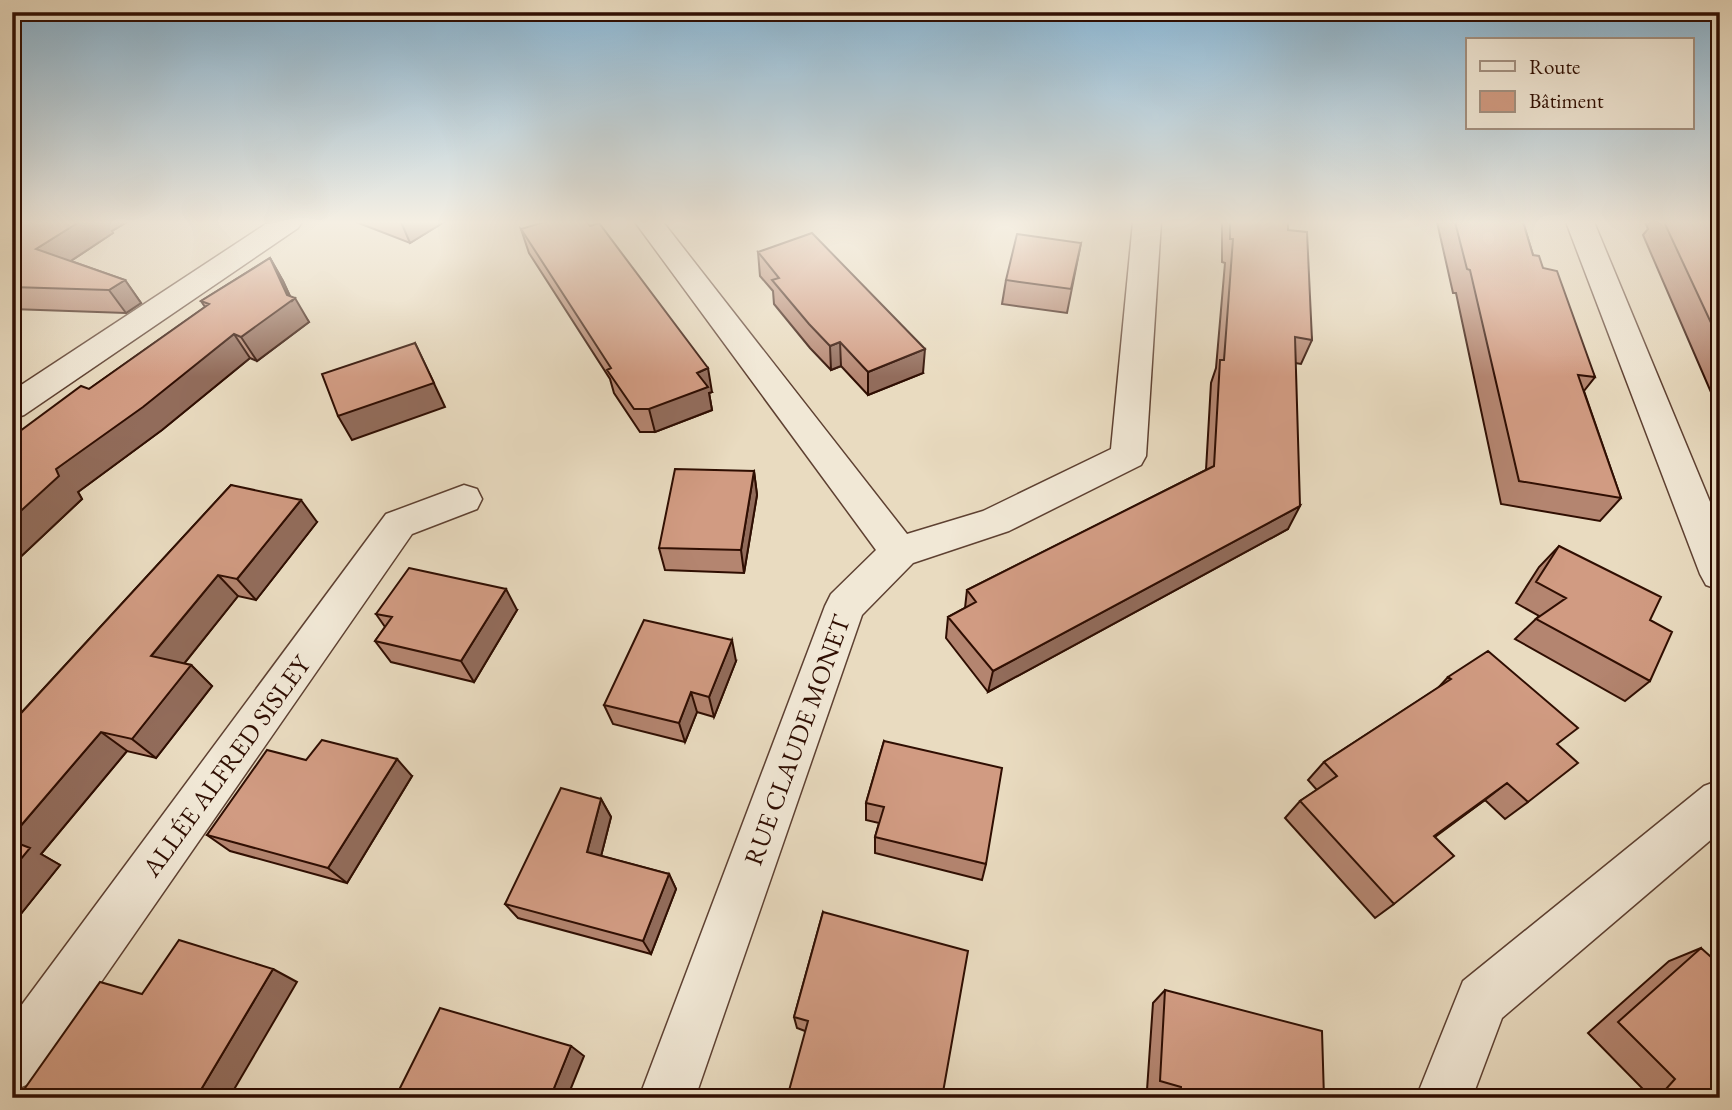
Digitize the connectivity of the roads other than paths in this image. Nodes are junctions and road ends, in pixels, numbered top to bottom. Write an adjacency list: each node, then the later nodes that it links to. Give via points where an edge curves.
1 (211, 274): 5 (street)
2 (688, 274): 7 (street)
3 (1143, 274): 7 (street, via 1128,456 996,521)
4 (1601, 274): 8 (street)
5 (12, 407)
6 (464, 499): 10 (street, ALLÉE ALFRED SISLEY, via 399,524)
7 (899, 552): 11 (street, RUE CLAUDE MONET, via 845,606)
8 (1720, 574)
9 (1720, 802): 12 (street, via 1482,1000)
10 (12, 1064)
11 (667, 1098)
12 (1444, 1098)

